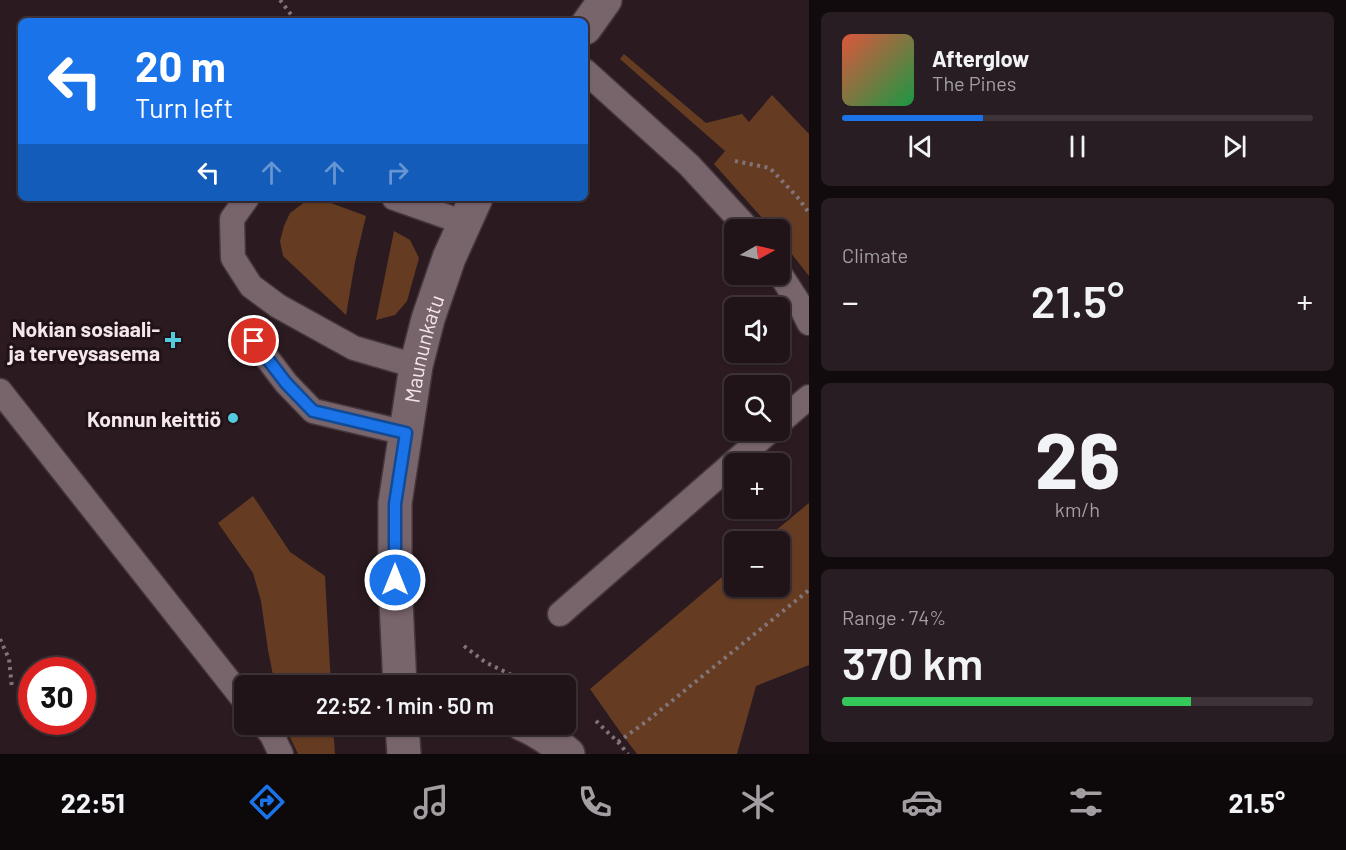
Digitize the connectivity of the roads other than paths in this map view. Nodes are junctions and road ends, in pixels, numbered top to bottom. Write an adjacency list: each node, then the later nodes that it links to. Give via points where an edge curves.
1 (605, 0): 2 (street)
2 (588, 24)
3 (588, 74): 7 (lane, via 689,165)
4 (244, 201): 11 (lane, via 232,219 233,258 251,286 278,306 354,348)
5 (413, 201): 6 (lane)
6 (471, 210): 11 (street, Maununkatu, via 449,258)
7 (739, 219)
8 (787, 285): 9 (lane)
9 (809, 323)
10 (254, 341): 15 (lane, via 313,411)
11 (416, 366): 15 (street, Maununkatu)
12 (0, 391): 19 (lane)
13 (809, 397): 14 (lane)
14 (790, 413)
15 (406, 433): 18 (street, Maununkatu, via 395,504)
16 (758, 441): 17 (lane)
17 (560, 614)
18 (399, 675)
19 (234, 687)
20 (272, 735): 23 (lane)
21 (403, 735): 24 (street)
22 (542, 735): 25 (street)
23 (280, 754)
24 (404, 754)
25 (568, 754)

